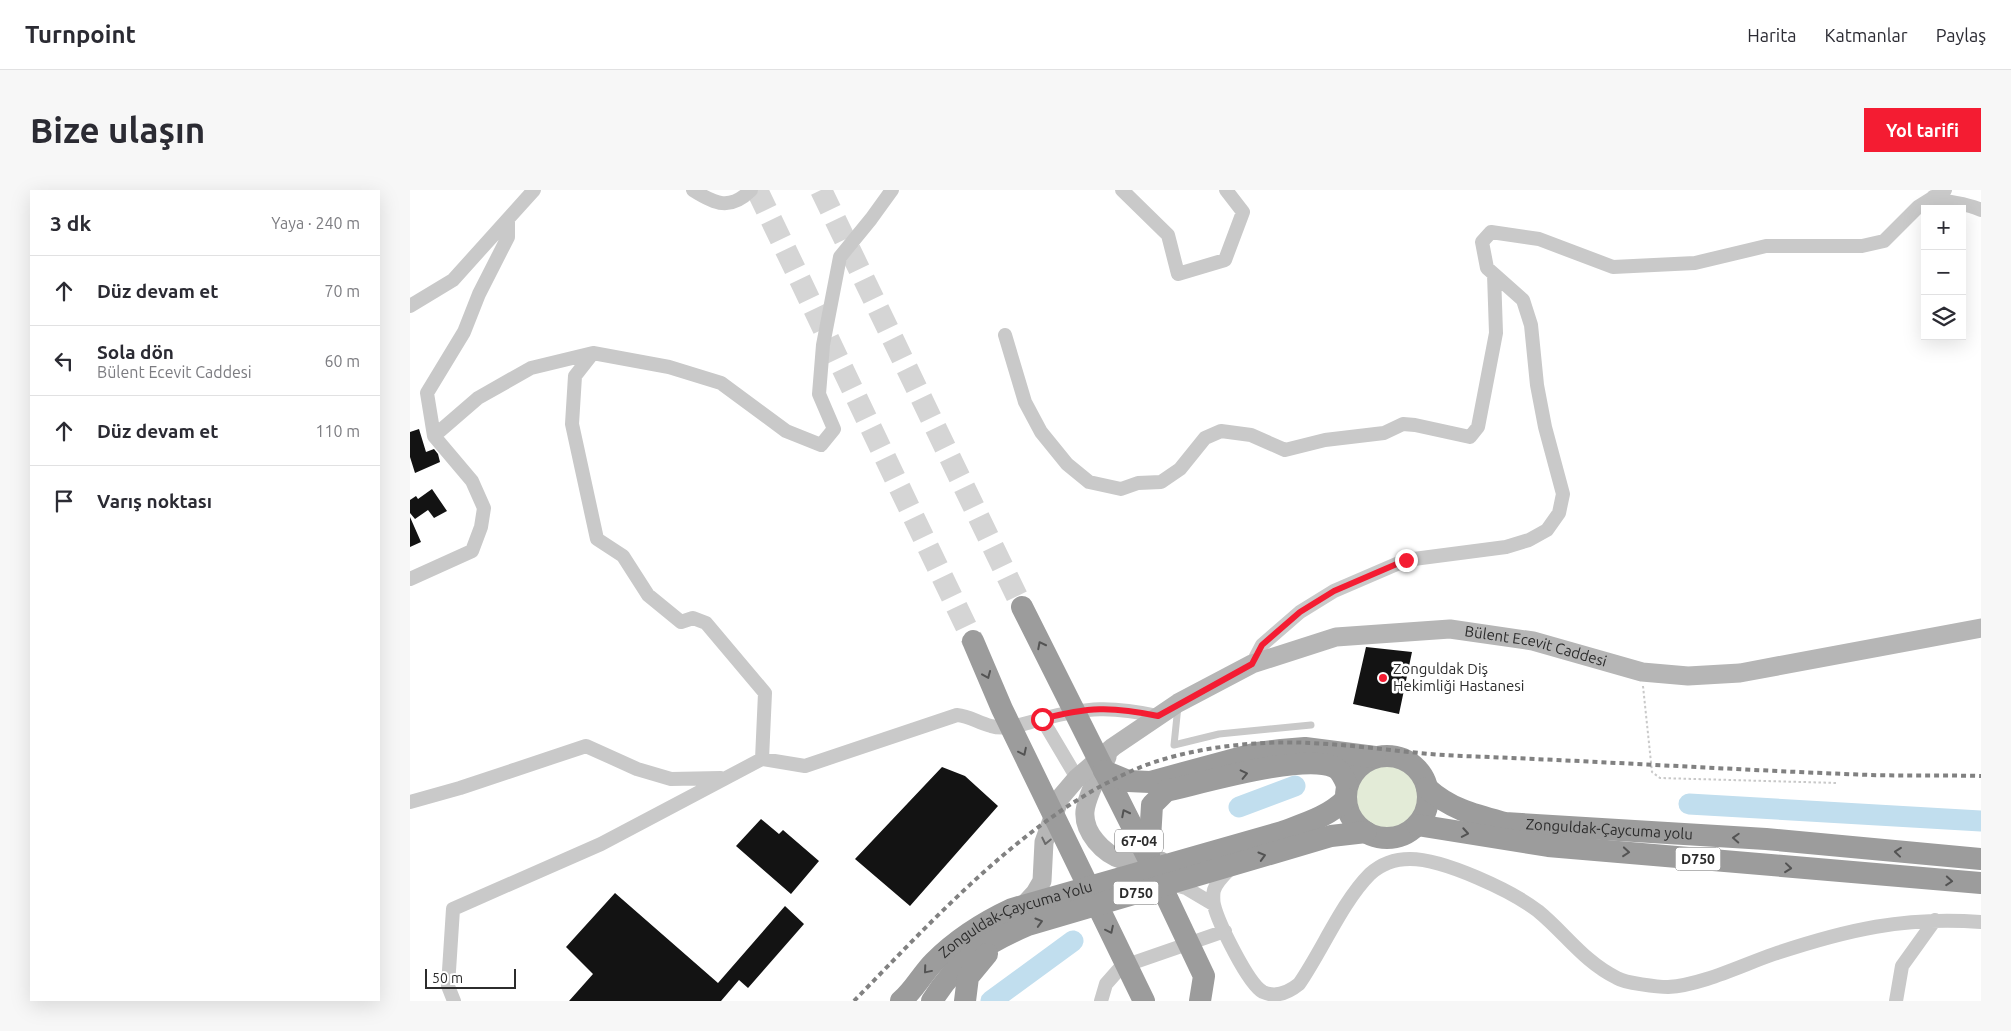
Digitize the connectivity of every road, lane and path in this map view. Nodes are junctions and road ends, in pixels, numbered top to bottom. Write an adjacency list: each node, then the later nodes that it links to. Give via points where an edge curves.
1 (534, 190): 9 (street)
2 (693, 190): 3 (street, via 716,204 741,200)
3 (751, 190)
4 (892, 190): 13 (street, via 840,257 823,345 819,394 834,429 821,445 786,431 721,383 669,367)
5 (1122, 190): 6 (street, via 1168,235 1178,274 1225,260 1243,212)
6 (1226, 190)
7 (1939, 193): 8 (street, via 1948,203 1970,204); 10 (street, via 1918,207 1884,241 1862,246 1766,246 1695,264 1613,267 1539,239 1491,232 1482,242 1487,268)
8 (1981, 210)
9 (508, 218): 11 (street, via 453,280); 14 (street, via 508,237 464,332 428,393)
10 (1494, 274): 12 (street, via 1496,333 1478,427 1470,437 1403,424 1384,433 1325,440 1285,450 1250,435 1221,431 1205,438 1180,469 1162,482 1121,489 1089,482 1067,464 1041,432 1025,402); 19 (street, via 1523,300 1531,325 1544,427 1563,494 1559,513 1547,530 1528,540 1506,547 1406,560 1334,591 1300,612 1262,645)
11 (410, 306)
12 (1004, 335)
13 (593, 353): 14 (street, via 531,368 478,398); 28 (street, via 575,376 572,424 597,539 623,556 648,595 681,622 693,618 706,622 765,693)
14 (434, 436): 15 (street, via 472,481 484,508 481,527 472,551)
15 (410, 579)
16 (1022, 606): 29 (highway, 67-04, one-way to 16)
17 (1981, 628): 20 (main road, Bülent Ecevit Caddesi, via 1740,672 1688,676)
18 (973, 641): 55 (highway, one-way to 55, via 1002,709)
19 (1252, 664): 20 (main road, Bülent Ecevit Caddesi, via 1336,637 1450,629 1533,641); 21 (main road, Bülent Ecevit Caddesi)
20 (1642, 672): 32 (path, via 1652,772 1660,778)
21 (1178, 703): 22 (main road, Bülent Ecevit Caddesi); 24 (lane, via 1174,745 1219,734)
22 (1158, 716): 23 (street, via 1123,708 1086,709); 25 (main road, Bülent Ecevit Caddesi)
23 (1042, 719): 28 (street, via 1005,729 957,715 805,766); 31 (street)
24 (1311, 726)
25 (1113, 747): 31 (main road, Bülent Ecevit Caddesi); 40 (main road, via 1085,811 1094,840 1105,850 1133,862)
26 (1288, 757): 27 (highway, via 1305,748); 29 (highway, via 1257,754 1150,782 1128,781); 34 (highway, via 1336,768 1341,772); 39 (highway, one-way to 26, via 1152,805 1166,791)
27 (1375, 757): 33 (highway, D750, via 1402,758 1422,775); 34 (highway, D750, via 1353,773)
28 (762, 759): 30 (street)
29 (1104, 771): 39 (highway, 67-04, one-way to 29)
30 (724, 778): 35 (street, via 671,779 637,769 586,746); 50 (street, via 601,844 453,909 448,986)
31 (1077, 778): 45 (main road, Bülent Ecevit Caddesi, one-way to 45, via 1060,798 1044,842 1042,881)
32 (1837, 783)
33 (1427, 788): 36 (highway, via 1428,801); 38 (highway, Zonguldak-Çaycuma yolu / D750, one-way to 33, via 1766,839 1504,822 1451,806)
34 (1346, 792): 37 (highway, via 1348,812); 40 (highway, Zonguldak-Çaycuma Yolu / D750, via 1334,810 1322,818)
35 (410, 802)
36 (1416, 825): 37 (highway, D750, via 1393,838); 42 (highway, D750, one-way to 42, via 1548,846)
37 (1366, 832): 41 (highway, Zonguldak-Çaycuma Yolu / D750, one-way to 37, via 1332,836)
38 (1981, 859)
39 (1149, 860): 56 (highway, 67-04, via 1204,976)
40 (1182, 860): 45 (highway, Zonguldak-Çaycuma Yolu / D750)
41 (1234, 864): 43 (highway, Zonguldak-Çaycuma Yolu / D750); 44 (street, via 1214,889)
42 (1981, 883)
43 (1169, 884): 44 (street, via 1186,888); 49 (highway, Zonguldak-Çaycuma Yolu / D750, one-way to 43)
44 (1213, 904): 48 (street)
45 (1024, 905): 51 (highway, Zonguldak-Çaycuma Yolu / D750, one-way to 51, via 986,921 958,940)
46 (1934, 920): 47 (street); 48 (street, via 1873,926 1774,954 1714,976 1667,987 1618,979 1579,953 1539,912 1507,890 1442,865 1411,859 1388,862 1371,873 1354,894 1307,973 1289,993 1264,992 1253,984); 57 (street, via 1902,966)
47 (1981, 922)
48 (1225, 931): 54 (street, via 1121,967 1106,984)
49 (1007, 934): 52 (highway, Zonguldak-Çaycuma Yolu / D750, via 958,965); 53 (highway, via 968,977)
50 (454, 1001)
51 (901, 1001)
52 (932, 1001)
53 (965, 1001)
54 (1101, 1001)
55 (1144, 1001)
56 (1200, 1001)
57 (1896, 1001)

